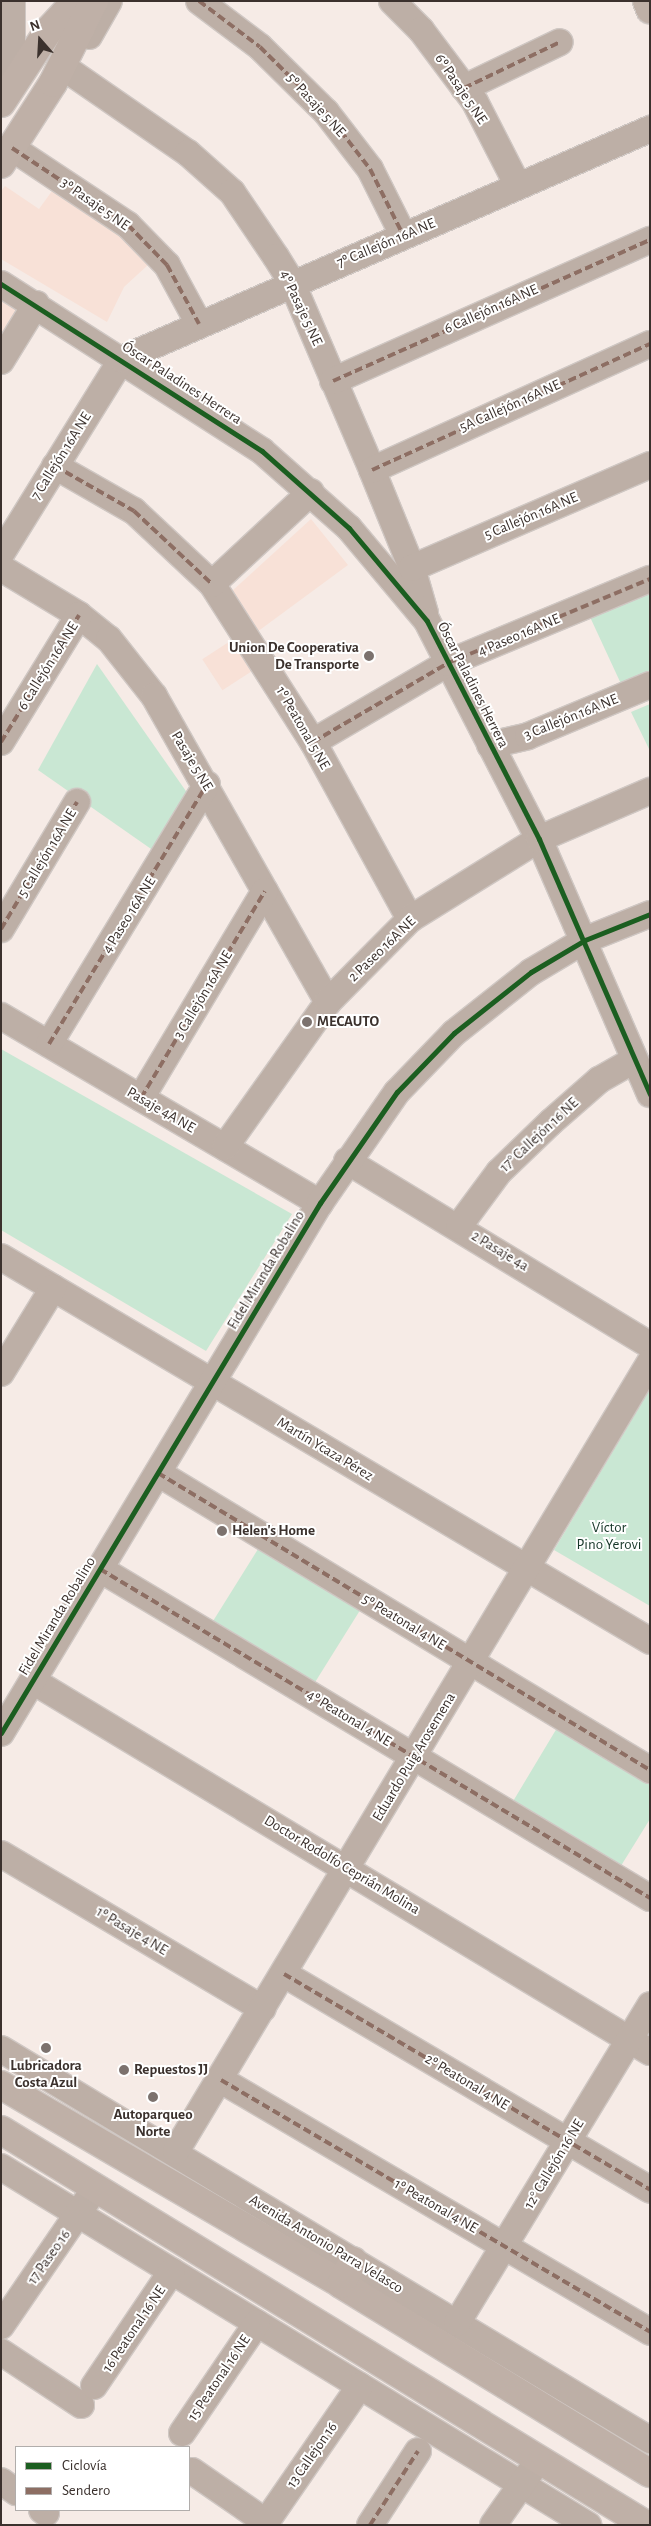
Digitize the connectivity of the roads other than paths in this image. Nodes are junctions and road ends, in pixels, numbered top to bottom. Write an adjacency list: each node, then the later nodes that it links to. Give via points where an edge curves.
1 (12, 1): 13 (street, via 12,58)
2 (64, 1): 10 (street)
3 (76, 1): 10 (main road)
4 (94, 1): 12 (main road)
5 (109, 1): 12 (street)
6 (198, 1): 19 (street, 5º Pasaje 5 NE, via 260,47 326,112 370,169)
7 (392, 1): 14 (street, 6º Pasaje 5 NE, via 421,30)
8 (647, 1): 9 (main road)
9 (650, 9)
10 (49, 30): 15 (main road)
11 (560, 42): 14 (street)
12 (61, 77): 17 (main road); 21 (street, 4º Pasaje 5 NE, via 188,153 232,192)
13 (1, 82)
14 (464, 88): 18 (street, 6º Pasaje 5 NE)
15 (1, 103)
16 (650, 129): 18 (street, 7º Callejón 16A NE)
17 (6, 156): 24 (street, 3º Pasaje 5 NE, via 128,225 167,265)
18 (518, 186): 19 (street, 7º Callejón 16A NE)
19 (403, 235): 21 (street, 7º Callejón 16A NE)
20 (650, 240): 28 (street, 6 Callejón 16A NE)
21 (292, 283): 24 (street, 7º Callejón 16A NE); 28 (street, 4º Pasaje 5 NE)
22 (1, 284): 23 (street, Óscar Paladines Herrera)
23 (36, 304): 26 (street, Óscar Paladines Herrera); 27 (street)
24 (199, 324): 26 (street, 7º Callejón 16A NE)
25 (650, 344): 31 (street, 5A Callejón 16A NE)
26 (122, 359): 30 (street, 7 Callejón 16A NE); 32 (street, Óscar Paladines Herrera, via 262,450)
27 (1, 361)
28 (333, 380): 31 (street, 4º Pasaje 5 NE)
29 (650, 465): 35 (street, 5 Callejón 16A NE)
30 (55, 466): 33 (street, 7 Callejón 16A NE); 37 (street, 1º Peatonal 5 NE, via 134,511)
31 (372, 470): 35 (street, 4º Pasaje 5 NE)
32 (311, 492): 37 (street); 39 (street, Óscar Paladines Herrera, via 349,528)
33 (1, 554)
34 (1, 568): 38 (street, Pasaje 5 NE)
35 (412, 568): 39 (street, 4º Pasaje 5 NE)
36 (650, 579): 40 (street, 4 Paseo 16A NE)
37 (212, 584): 43 (street, 1º Peatonal 5 NE)
38 (79, 615): 42 (street, 6 Callejón 16A NE); 45 (street, Pasaje 5 NE, via 108,639 154,696)
39 (427, 621): 40 (street, Óscar Paladines Herrera)
40 (448, 663): 43 (street, 4 Paseo 16A NE); 44 (street, Óscar Paladines Herrera)
41 (650, 685): 44 (street, 3 Callejón 16A NE, via 528,736)
42 (1, 742)
43 (312, 742): 51 (street, 1º Peatonal 5 NE)
44 (490, 745): 48 (street, Óscar Paladines Herrera)
45 (207, 784): 49 (street, Pasaje 5 NE); 56 (street, 4 Paseo 16A NE)
46 (650, 791): 48 (street, 2 Paseo 16A NE)
47 (77, 802): 52 (street, 5 Callejón 16A NE)
48 (539, 839): 51 (street, 2 Paseo 16A NE); 53 (street, Óscar Paladines Herrera)
49 (265, 891): 54 (street, Pasaje 5 NE); 59 (street, 3 Callejón 16A NE)
50 (650, 914): 53 (street, Fidel Miranda Robalino)
51 (410, 919): 54 (street, 2 Paseo 16A NE)
52 (1, 930)
53 (585, 940): 57 (street, Óscar Paladines Herrera); 61 (street, Fidel Miranda Robalino, via 531,972 454,1033 397,1092)
54 (328, 1002): 60 (street, 2 Paseo 16A NE)
55 (1, 1016): 56 (street, Pasaje 4A NE)
56 (48, 1044): 59 (street, Pasaje 4A NE)
57 (634, 1060): 58 (street, Óscar Paladines Herrera); 63 (street, 17° Callejón 16 NE, via 599,1080 550,1122 499,1172)
58 (650, 1094)
59 (141, 1098): 60 (street, Pasaje 4A NE)
60 (225, 1147): 62 (street, Pasaje 4A NE)
61 (346, 1161): 62 (street, Fidel Miranda Robalino); 63 (street, 2 Pasaje 4a)
62 (320, 1203): 69 (street, Fidel Miranda Robalino)
63 (459, 1226): 66 (street, 2 Pasaje 4a)
64 (1, 1257): 65 (street, Martín Ycaza Pérez)
65 (53, 1288): 68 (street); 69 (street, Martín Ycaza Pérez)
66 (650, 1345)
67 (650, 1362): 71 (street, Eduardo Puig Arosemena)
68 (1, 1373)
69 (212, 1382): 70 (street, Fidel Miranda Robalino); 71 (street, Martín Ycaza Pérez)
70 (158, 1474): 72 (street, Fidel Miranda Robalino); 74 (street, 5º Peatonal 4 NE)
71 (526, 1568): 73 (street, Martín Ycaza Pérez); 74 (street, Eduardo Puig Arosemena)
72 (100, 1569): 75 (street, Fidel Miranda Robalino); 77 (street, 4º Peatonal 4 NE)
73 (650, 1641)
74 (471, 1662): 77 (street, Eduardo Puig Arosemena); 78 (street, 5º Peatonal 4 NE)
75 (33, 1681): 76 (street, Fidel Miranda Robalino); 80 (street, Doctor Rodolfo Ceprián Molina)
76 (1, 1732)
77 (413, 1756): 80 (street, Eduardo Puig Arosemena); 81 (street, 4º Peatonal 4 NE)
78 (650, 1770)
79 (1, 1854): 84 (street, 1º Pasaje 4 NE)
80 (348, 1868): 82 (street, Eduardo Puig Arosemena); 85 (street, Doctor Rodolfo Ceprián Molina)
81 (650, 1898)
82 (284, 1974): 84 (street, Eduardo Puig Arosemena); 90 (street, 2º Peatonal 4 NE)
83 (650, 2005): 85 (street, 12° Callejón 16 NE)
84 (263, 2009): 87 (street, Eduardo Puig Arosemena)
85 (639, 2046): 90 (street, 12° Callejón 16 NE)
86 (1, 2049): 91 (street, Avenida Antonio Parra Velasco)
87 (221, 2080): 91 (street, Eduardo Puig Arosemena); 96 (street, 1º Peatonal 4 NE)
88 (1, 2085): 98 (main road, Avenida Antonio Parra Velasco)
89 (1, 2130): 93 (main road)
90 (568, 2141): 94 (street, 2º Peatonal 4 NE); 96 (street, 12° Callejón 16 NE)
91 (176, 2151): 98 (street, Avenida Antonio Parra Velasco)
92 (1, 2167): 95 (street)
93 (96, 2188): 95 (street, 17 Paseo 16); 108 (main road)
94 (650, 2190)
95 (79, 2214): 97 (street); 101 (street, 17 Paseo 16)
96 (504, 2246): 100 (street, 12° Callejón 16 NE); 102 (street, 1º Peatonal 4 NE)
97 (172, 2271): 99 (street); 103 (street, 16 Peatonal 16 NE, via 88,2396)
98 (347, 2272): 100 (street, Avenida Antonio Parra Velasco); 110 (main road, Avenida Antonio Parra Velasco)
99 (257, 2323): 104 (street); 105 (street, 15 Peatonal 16 NE)
100 (457, 2323): 106 (street, Avenida Antonio Parra Velasco)
101 (1, 2326)
102 (650, 2332)
103 (1, 2352)
104 (360, 2386): 112 (street); 114 (street, 13 Callejon 16)
105 (182, 2432)
106 (650, 2440)
107 (418, 2452): 115 (street)
108 (540, 2458): 112 (street); 118 (main road)
109 (192, 2471): 114 (street)
110 (650, 2473)
111 (1, 2481): 113 (street)
112 (522, 2485): 116 (street); 117 (street)
113 (15, 2491)
114 (265, 2523)
115 (370, 2525)
116 (493, 2525)
117 (588, 2525)
118 (646, 2525)

